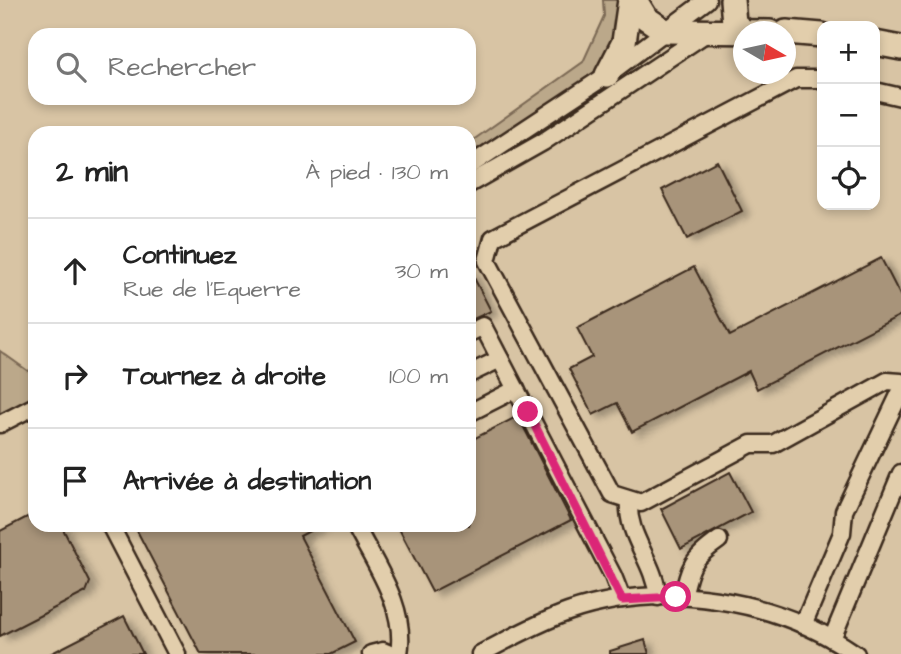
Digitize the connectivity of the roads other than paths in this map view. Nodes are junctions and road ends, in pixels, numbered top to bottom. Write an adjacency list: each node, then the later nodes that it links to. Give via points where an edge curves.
1 (633, 0): 5 (highway, via 646,18); 11 (highway, via 624,42)
2 (707, 0): 5 (street)
3 (738, 11): 4 (highway); 6 (highway)
4 (753, 21)
5 (665, 31): 6 (highway); 11 (street)
6 (710, 31): 16 (street, via 555,135)
7 (796, 33): 8 (highway)
8 (817, 35)
9 (880, 44): 10 (highway)
10 (901, 48)
11 (607, 75): 15 (street)
12 (817, 79): 27 (street, via 796,79 493,238 487,261 612,494)
13 (880, 92): 14 (street)
14 (901, 97)
15 (476, 161)
16 (476, 180)
17 (476, 330): 18 (street, via 483,326)
18 (500, 359): 19 (street); 21 (street)
19 (476, 371)
20 (901, 382): 27 (street, via 887,381 774,444 751,444 641,503)
21 (516, 389): 23 (street); 33 (street)
22 (901, 391): 34 (street, via 844,511 842,533)
23 (476, 409)
24 (28, 410): 25 (street)
25 (0, 424)
26 (901, 473): 35 (street)
27 (629, 499): 31 (street, via 628,520 656,580)
28 (114, 532): 36 (street)
29 (359, 532): 39 (street, via 397,608)
30 (719, 540): 32 (street, via 695,557)
31 (658, 597): 32 (street); 33 (street)
32 (683, 597): 34 (street, via 729,601)
33 (622, 600): 40 (street, via 547,620)
34 (803, 625): 35 (street)
35 (832, 639): 41 (street)
36 (177, 654)
37 (371, 654): 38 (street)
38 (390, 654)
39 (399, 654)
40 (480, 654)
41 (856, 654)

